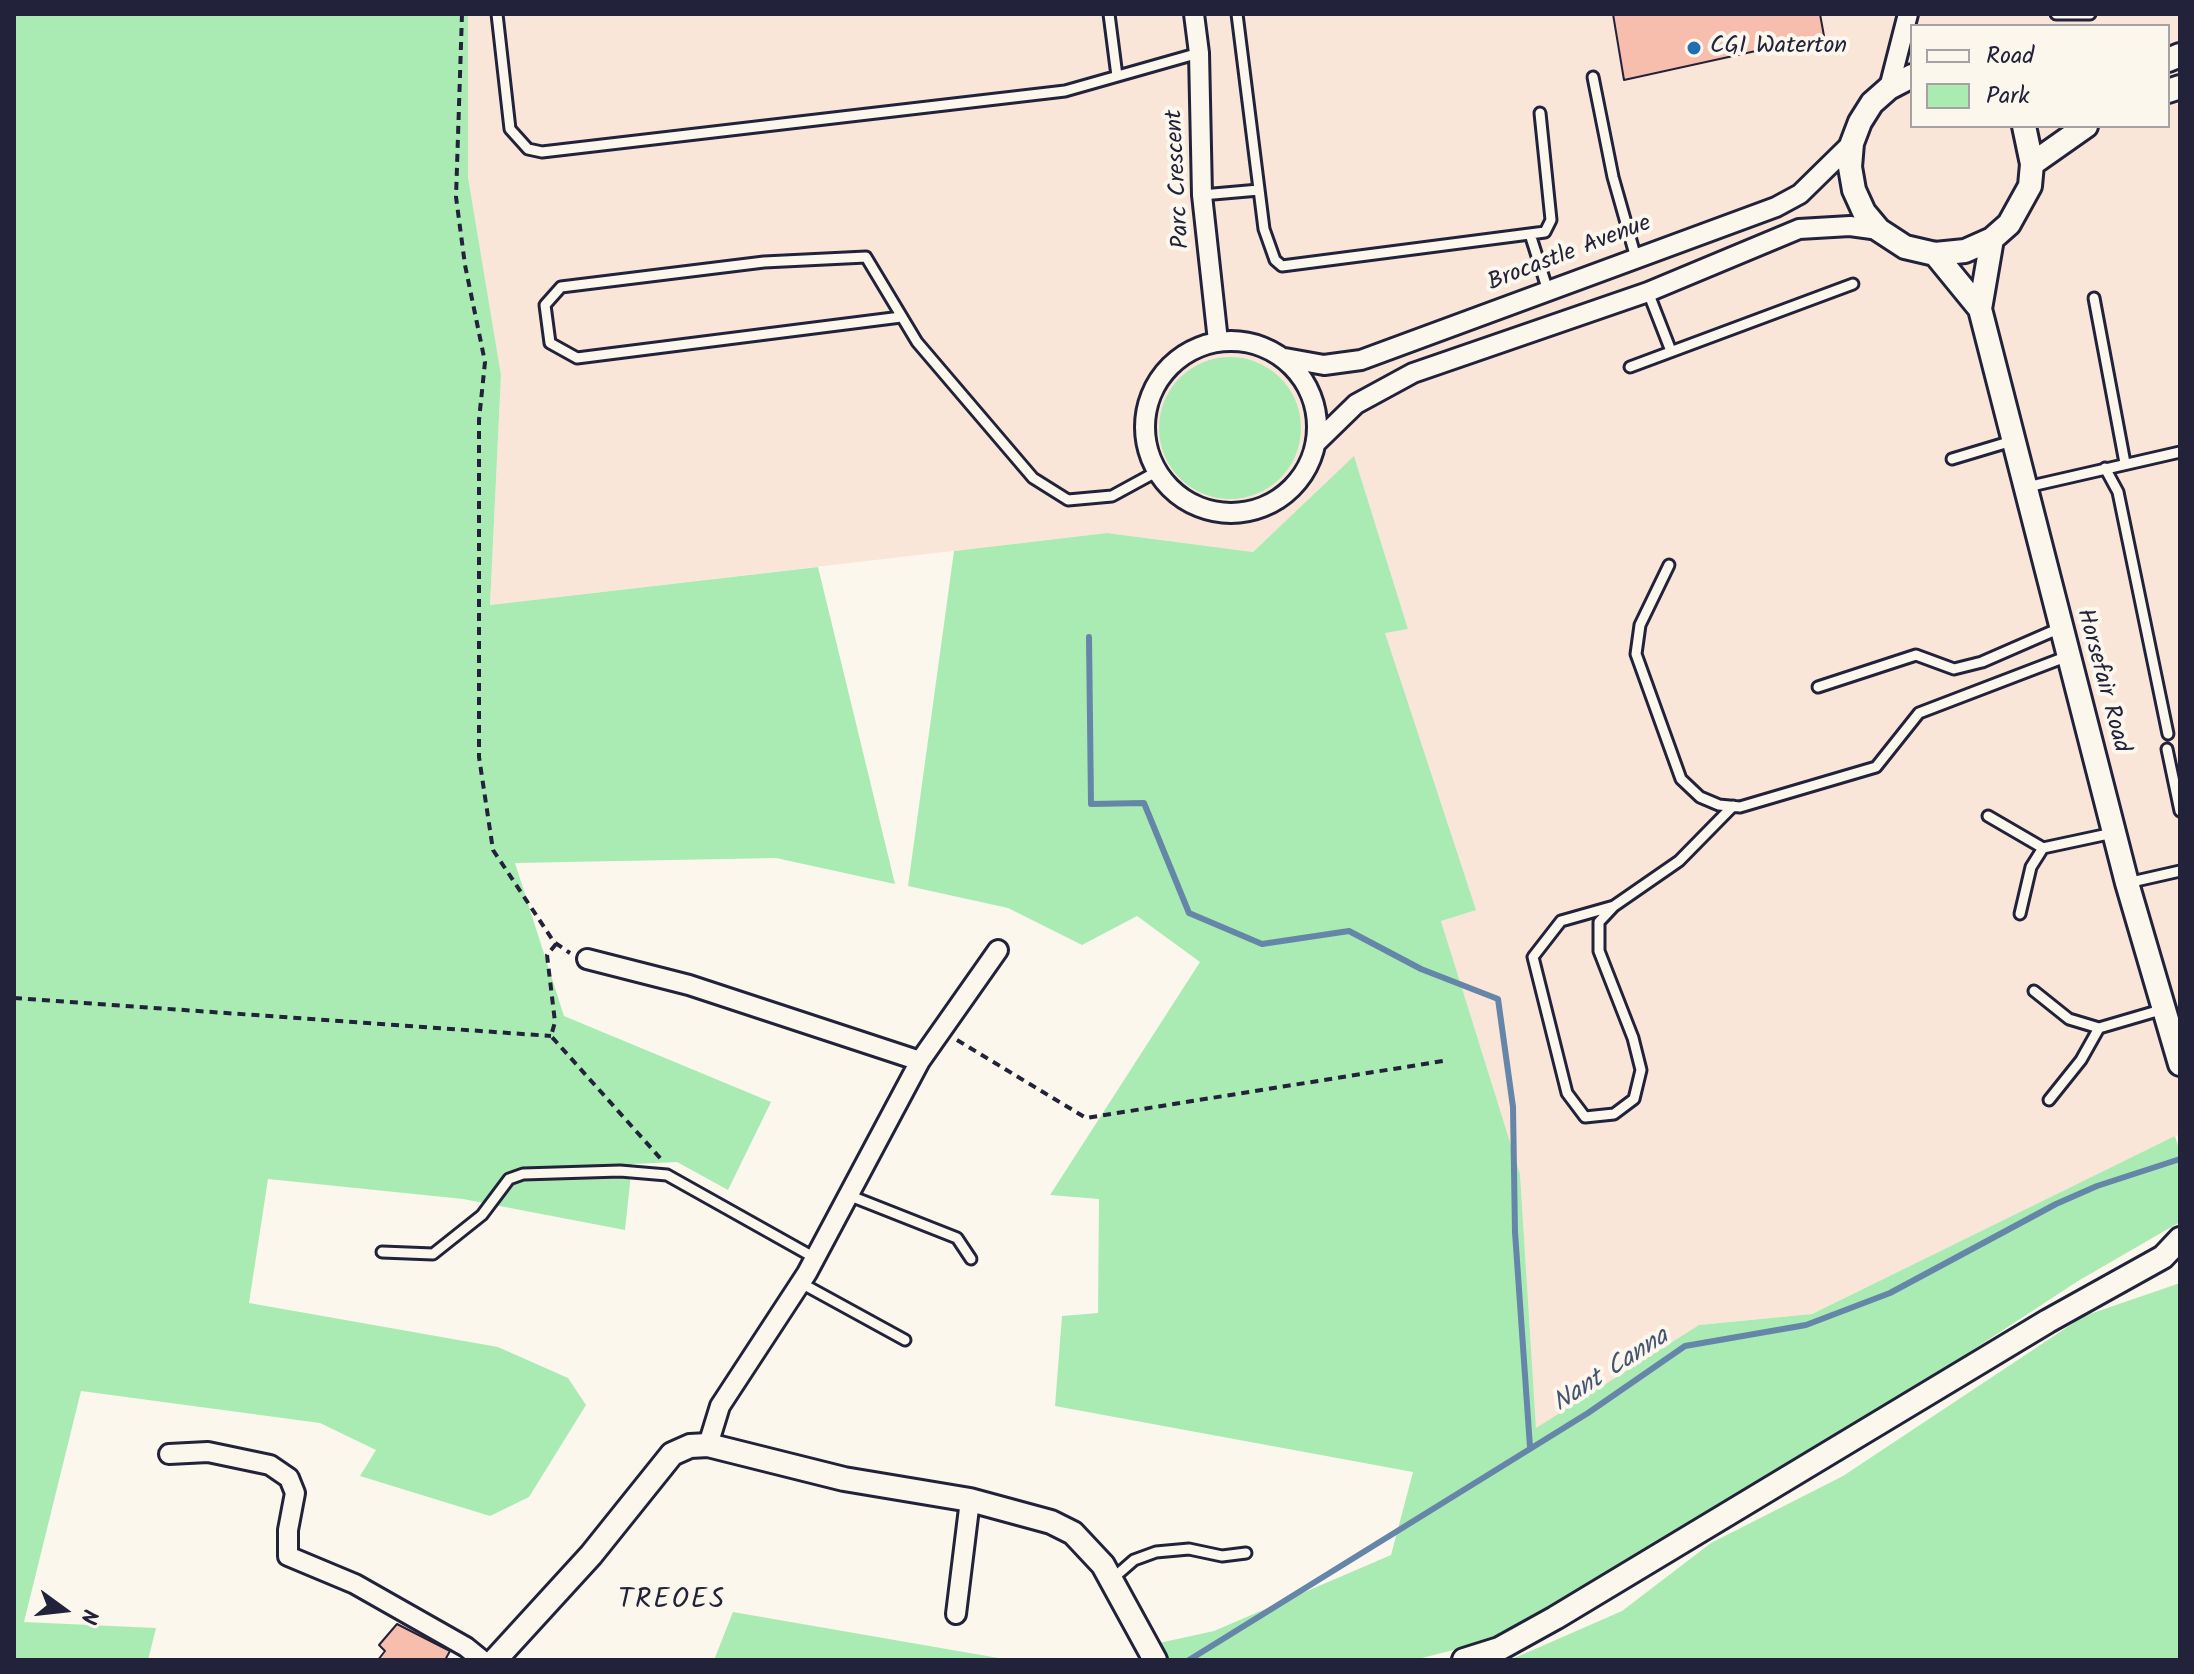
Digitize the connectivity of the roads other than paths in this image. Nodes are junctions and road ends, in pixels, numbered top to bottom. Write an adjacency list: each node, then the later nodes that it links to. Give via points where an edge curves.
1 (497, 14): 9 (lane, via 510,129 528,149 542,152 1065,91)
2 (1109, 14): 9 (lane)
3 (1194, 14): 8 (street, Parc Crescent)
4 (1237, 14): 18 (lane)
5 (2056, 14): 6 (lane)
6 (2090, 14)
7 (1911, 18): 12 (street)
8 (1199, 53): 9 (lane); 19 (street, Parc Crescent)
9 (1117, 76)
10 (1593, 77): 24 (lane)
11 (1910, 77): 12 (street)
12 (1889, 88): 16 (street, via 1866,112)
13 (1540, 113): 21 (lane, via 1551,220 1545,232)
14 (2024, 128): 17 (street)
15 (2083, 128): 17 (street)
16 (1852, 143): 20 (street, via 1854,190); 24 (street, Brocastle Avenue, via 1800,194 1776,207)
17 (2032, 164): 22 (street, via 2021,206)
18 (1259, 190): 19 (lane); 21 (lane, via 1264,229 1282,266)
19 (1202, 195): 31 (street, Parc Crescent)
20 (1879, 230): 23 (street, via 1905,247); 27 (street, via 1799,229)
21 (1530, 234): 26 (lane)
22 (1992, 239): 23 (street, via 1965,251); 29 (street, Horsefair Road)
23 (1935, 254): 29 (street, Horsefair Road)
24 (1636, 258): 26 (street, Brocastle Avenue)
25 (1853, 284): 32 (lane)
26 (1548, 291): 33 (street, Brocastle Avenue, via 1353,362 1324,365)
27 (1648, 292): 32 (lane); 36 (street, via 1413,373 1356,404)
28 (2094, 298): 39 (lane)
29 (1980, 309): 35 (street, Horsefair Road)
30 (901, 317): 30 (lane, via 866,257 764,262 561,287 545,305 550,343 577,358); 41 (lane, via 1024,468 1068,500 1112,496)
31 (1218, 341): 33 (street, via 1264,346); 41 (street, via 1175,361 1148,401 1147,449)
32 (1671, 351): 34 (lane)
33 (1285, 358): 36 (street, via 1312,395)
34 (1630, 367)
35 (2012, 441): 38 (lane); 42 (street, Horsefair Road)
36 (1317, 442): 41 (street, via 1310,464 1289,492 1259,510 1212,512 1190,504)
37 (2180, 452): 39 (lane)
38 (1952, 459)
39 (2125, 463): 40 (lane)
40 (2105, 468): 42 (lane); 47 (lane, via 2118,492)
41 (1156, 472)
42 (2024, 487): 44 (street, Horsefair Road)
43 (1669, 565): 49 (lane, via 1640,625 1636,654 1681,779 1700,797)
44 (2060, 628): 45 (street, Horsefair Road); 46 (lane, via 1954,669 1916,655)
45 (2068, 656): 49 (lane, via 1919,713 1876,767); 52 (street, Horsefair Road)
46 (1818, 687)
47 (2168, 734)
48 (2167, 749): 50 (lane)
49 (1733, 806): 56 (lane, via 1679,861)
50 (2180, 811)
51 (1988, 816): 53 (lane)
52 (2113, 833): 53 (lane); 55 (street, Horsefair Road)
53 (2043, 848): 57 (lane, via 2031,867)
54 (2180, 871): 55 (lane)
55 (2127, 883): 61 (street, Horsefair Road)
56 (1614, 906): 56 (lane, via 1599,922 1599,951 1641,1070 1634,1099 1614,1114 1585,1117 1567,1093 1533,957 1561,921)
57 (2020, 914)
58 (998, 950): 63 (street)
59 (587, 959): 63 (street, via 689,985)
60 (2034, 991): 62 (lane, via 2069,1019)
61 (2164, 1009): 62 (lane); 64 (street, Horsefair Road)
62 (2099, 1028): 65 (lane)
63 (920, 1061): 66 (street)
64 (2180, 1064)
65 (2049, 1100)
66 (848, 1195): 69 (street); 70 (lane, via 957,1238)
67 (2180, 1239): 82 (street, via 2163,1257 1555,1618 1499,1649)
68 (382, 1252): 69 (lane, via 433,1254 482,1215 509,1179 523,1174 620,1171 667,1175)
69 (815, 1258): 71 (street)
70 (971, 1259)
71 (801, 1283): 72 (lane); 73 (street, via 720,1406)
72 (905, 1340)
73 (708, 1445): 75 (street, via 844,1479); 80 (street, via 672,1454 591,1555)
74 (169, 1454): 79 (street, via 208,1452 270,1465 289,1478 295,1493 288,1556 355,1584)
75 (970, 1500): 77 (street, via 1073,1533); 78 (street)
76 (1246, 1553): 77 (lane, via 1156,1552 1134,1560)
77 (1111, 1580): 81 (street)
78 (956, 1614)
79 (482, 1660)
80 (495, 1660)
81 (1155, 1660)
82 (1464, 1660)

